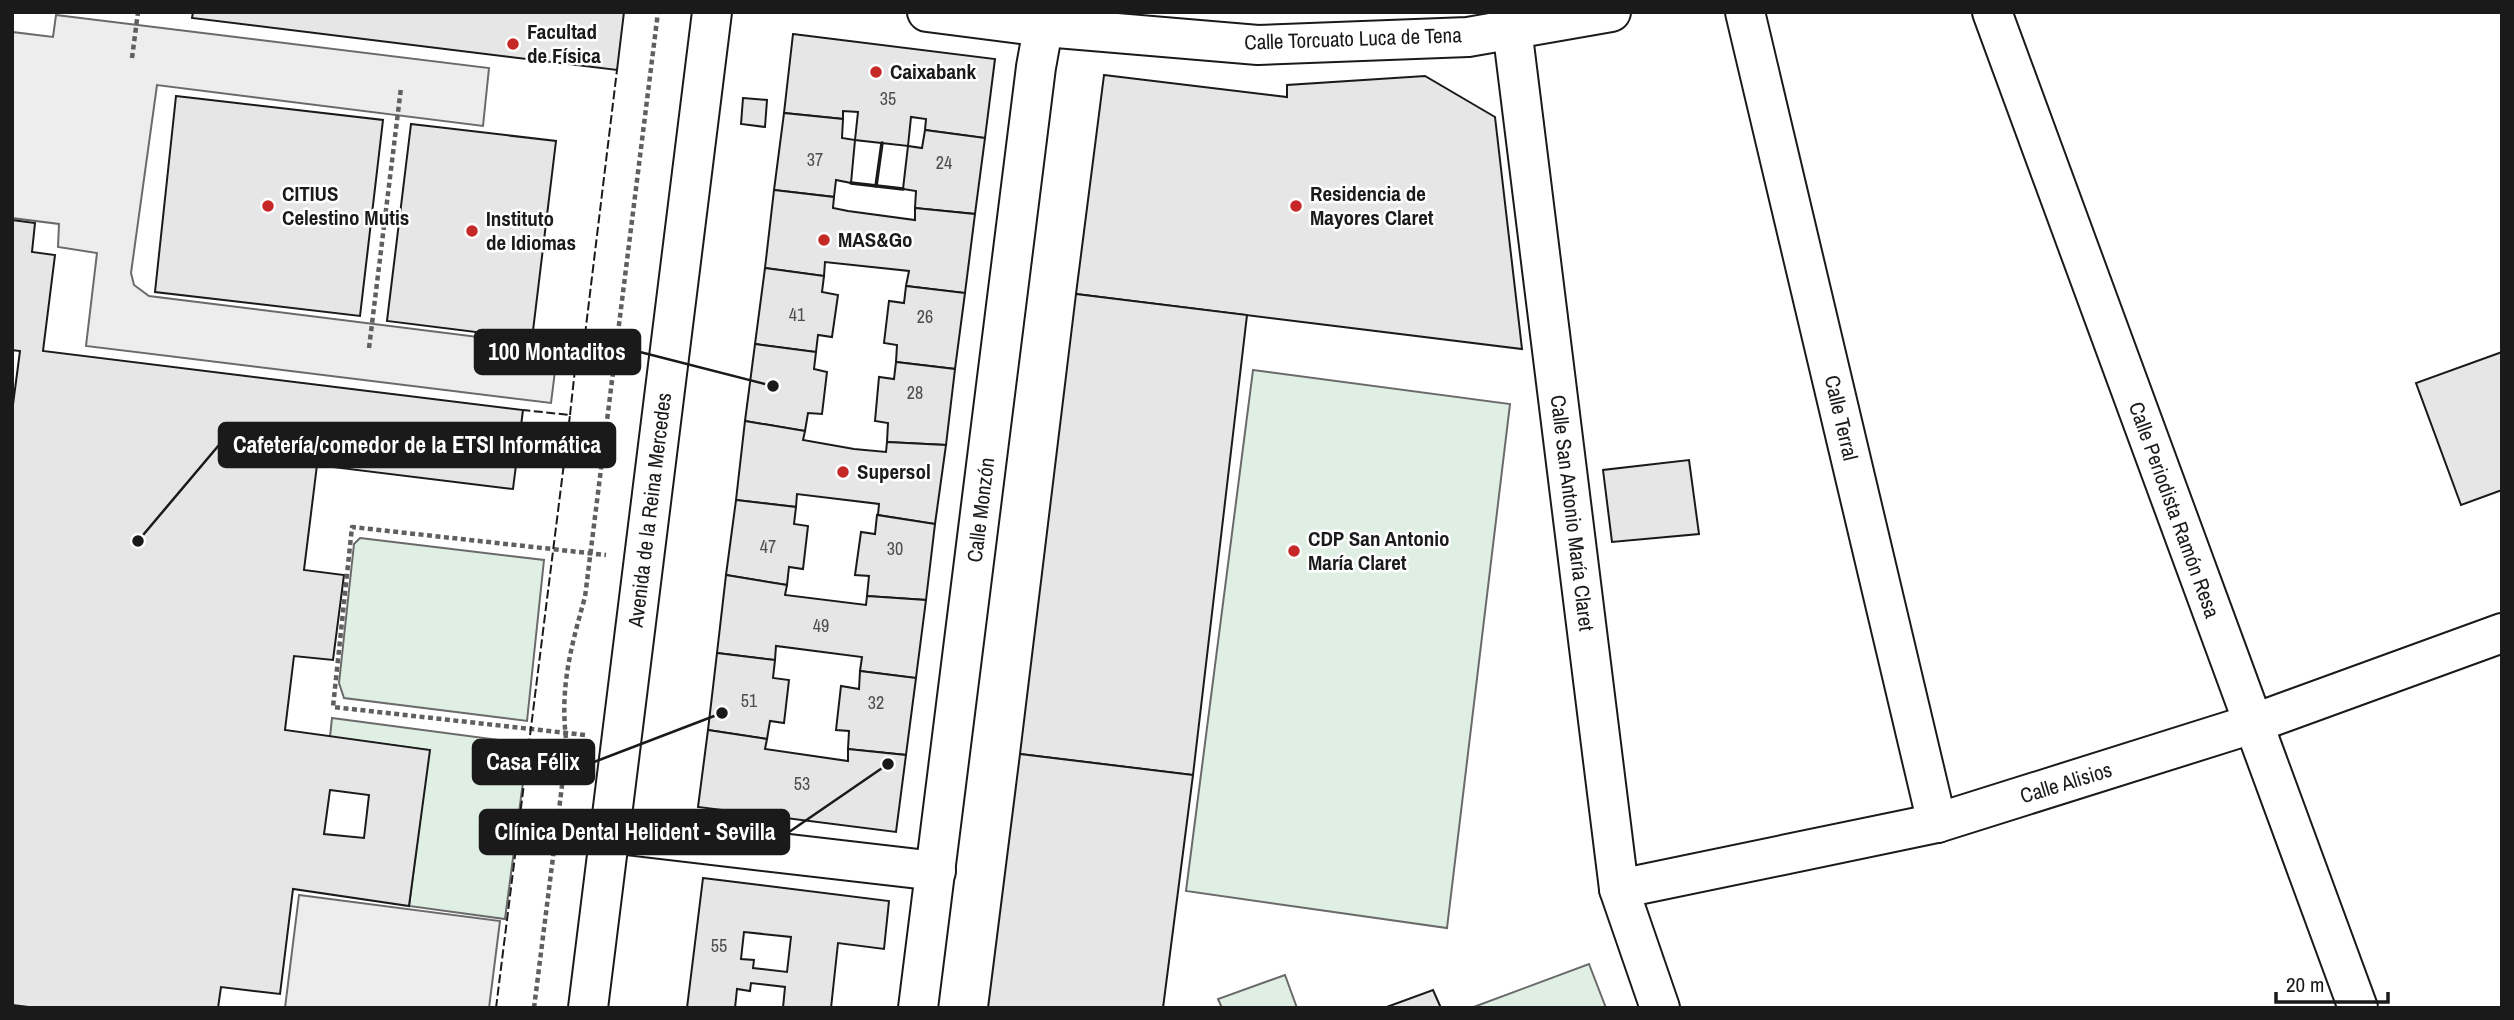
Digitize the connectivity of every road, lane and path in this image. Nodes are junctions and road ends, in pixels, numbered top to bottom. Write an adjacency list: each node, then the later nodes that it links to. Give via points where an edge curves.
1 (138, 12): 10 (path)
2 (657, 12): 13 (path)
3 (712, 12): 14 (street, Avenida de la Reina Mercedes)
4 (927, 12): 8 (street, Calle Torcuato Luca de Tena)
5 (1611, 12): 9 (street, Calle Torcuato Luca de Tena)
6 (1745, 12): 19 (street, Calle Terral)
7 (1992, 12): 16 (street, Calle Periodista Ramón Resa)
8 (1045, 20): 9 (street, Calle Torcuato Luca de Tena, via 1258,45 1468,37); 21 (street, Calle Monzón)
9 (1511, 21): 22 (street, Calle San Antonio María Claret)
10 (132, 58)
11 (401, 88): 12 (path)
12 (369, 348)
13 (590, 553): 14 (path); 17 (path, via 562,707); 17 (path, via 352,527 332,707)
14 (644, 559): 18 (street, Avenida de la Reina Mercedes)
15 (2502, 633): 16 (street, Calle Alisios)
16 (2252, 724): 19 (street, Calle Alisios); 23 (street, Calle Periodista Ramón Resa)
17 (565, 733): 18 (path); 24 (path)
18 (621, 739): 20 (street, Avenida de la Reina Mercedes)
19 (1937, 823): 22 (street, Calle Alisios)
20 (609, 834): 21 (street); 25 (street, Avenida de la Reina Mercedes)
21 (936, 871): 26 (street, Calle Monzón)
22 (1619, 888): 27 (street, Calle San Antonio María Claret)
23 (2353, 1007)
24 (534, 1008)
25 (587, 1008)
26 (918, 1008)
27 (1660, 1008)

